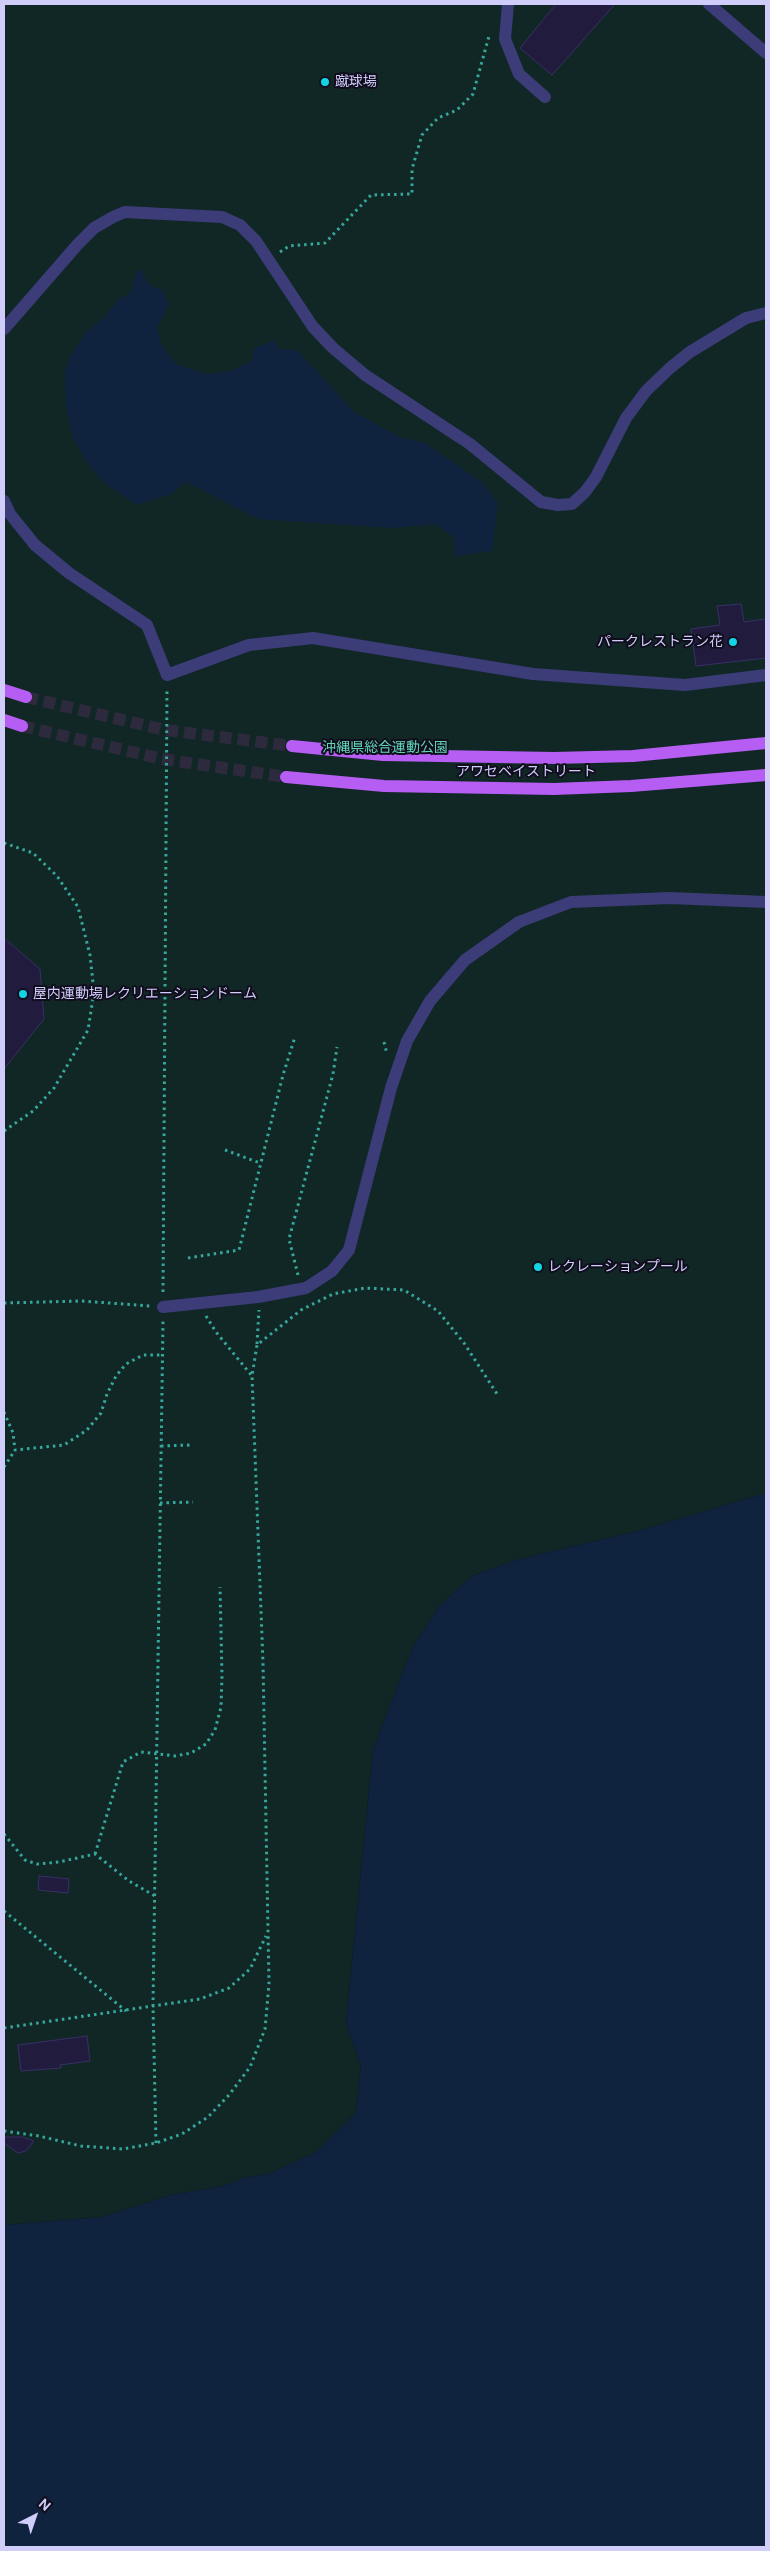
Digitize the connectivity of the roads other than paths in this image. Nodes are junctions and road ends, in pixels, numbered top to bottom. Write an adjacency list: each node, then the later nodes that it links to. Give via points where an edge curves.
1 (508, 4): 4 (lane, via 505,40 519,74)
2 (709, 4): 3 (lane)
3 (766, 53)
4 (545, 97)
5 (766, 313): 6 (lane, via 746,318 670,368 646,391 626,418 585,492 572,504 558,505 541,502 470,444 365,375 333,348 313,326 256,241 240,225 222,217 125,212 94,228 83,238)
6 (4, 329)
7 (4, 501): 8 (lane, via 10,514 35,545 147,625 167,675 249,645 313,638 533,674 685,685)
8 (766, 675)
9 (4, 690): 10 (main road)
10 (26, 697)
11 (4, 720): 12 (main road)
12 (22, 726)
13 (766, 743): 14 (main road, アワセベイストリート, via 633,756 554,758 383,755)
14 (292, 746)
15 (766, 775): 16 (main road, アワセベイストリート, via 554,789 384,786)
16 (286, 777)
17 (766, 902): 18 (lane, via 670,898 571,902 519,922 465,960 430,1001 407,1041 391,1088 349,1250 332,1271 306,1288 258,1297)
18 (163, 1307)

